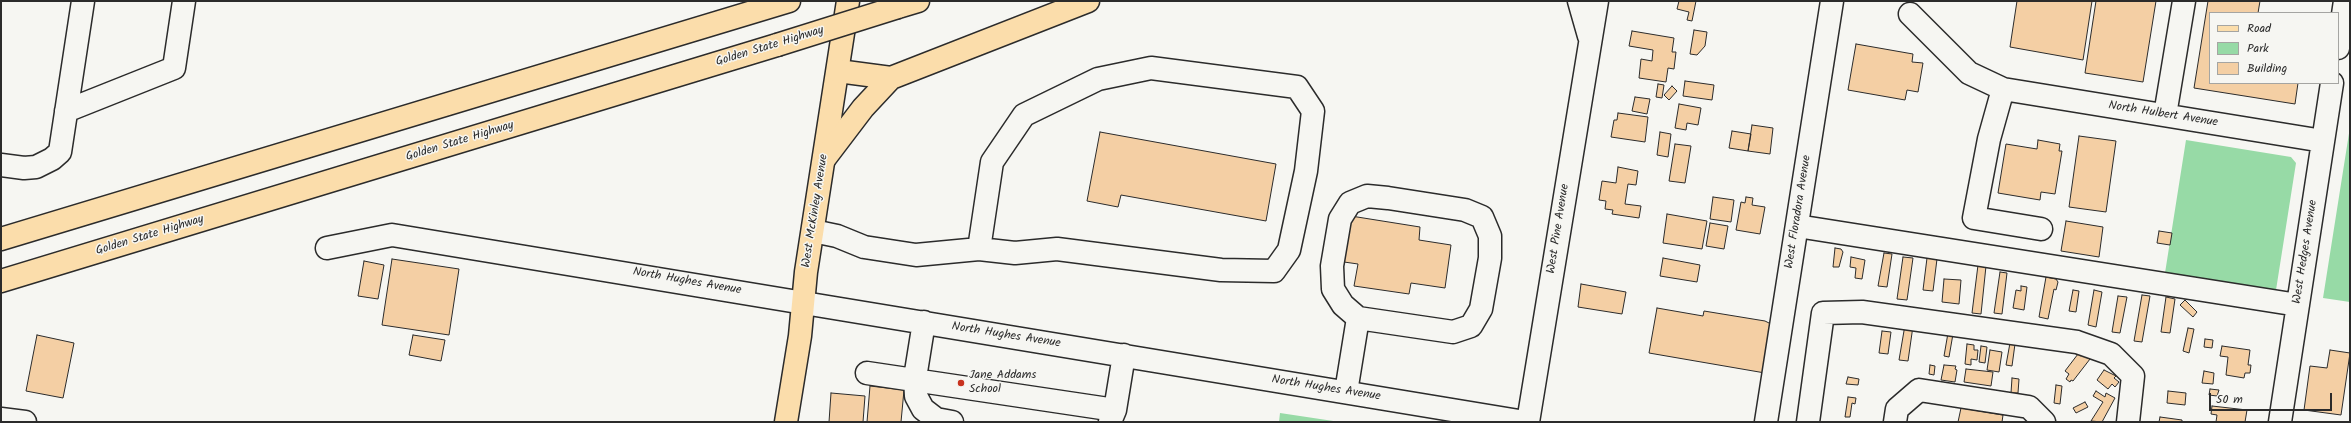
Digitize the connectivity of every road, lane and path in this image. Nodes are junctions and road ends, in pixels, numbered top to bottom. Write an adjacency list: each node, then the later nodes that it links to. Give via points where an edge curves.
1 (83, 1): 19 (street)
2 (184, 1): 19 (street, via 174,68)
3 (788, 1): 28 (main road)
4 (848, 1): 15 (main road, West McKinley Avenue)
5 (1088, 1): 16 (main road)
6 (1579, 1): 13 (street, West Pine Avenue)
7 (1597, 1): 13 (street, West Pine Avenue)
8 (1832, 1): 24 (street, West Floradora Avenue)
9 (2184, 1): 20 (street)
10 (2345, 1): 14 (street)
11 (908, 4): 26 (main road, Golden State Highway, bridge)
12 (1910, 14): 18 (street, North Hulbert Avenue, via 1969,73)
13 (1590, 37): 46 (street, West Pine Avenue)
14 (2339, 41)
15 (838, 71): 16 (main road); 22 (main road, West McKinley Avenue)
16 (891, 78): 22 (main road, via 863,108)
17 (2332, 84): 21 (street, West Hedges Avenue)
18 (2003, 89): 20 (street, North Hulbert Avenue); 25 (street, via 1989,139 1974,218)
19 (66, 111): 23 (street, via 60,152 52,159 36,167)
20 (2165, 115): 21 (street, North Hulbert Avenue)
21 (2323, 141): 34 (street, West Hedges Avenue)
22 (825, 158): 27 (main road, West McKinley Avenue)
23 (1, 165)
24 (1797, 226): 34 (street); 47 (street, West Floradora Avenue)
25 (2041, 228)
26 (168, 230): 31 (main road, Golden State Highway); 32 (main road)
27 (813, 231): 30 (street, via 864,246 916,256); 33 (main road, West McKinley Avenue)
28 (1, 239)
29 (327, 248): 33 (street, North Hughes Avenue, via 392,234)
30 (979, 249): 30 (street, via 1015,253 1057,249 1221,270 1274,271 1289,250 1306,171 1313,111 1297,87 1151,68 1098,79 1024,115 992,162)
31 (1, 281)
32 (1, 296)
33 (802, 303): 36 (street, North Hughes Avenue); 44 (main road, West McKinley Avenue, via 800,336)
34 (2298, 305): 52 (street, West Hedges Avenue)
35 (1358, 318): 35 (street, via 1343,305 1333,289 1332,266 1340,219 1350,203 1367,196 1388,198 1465,210 1482,217 1490,236 1490,258 1481,309 1471,326 1453,332); 40 (street)
36 (924, 322): 37 (street, North Hughes Avenue); 39 (street)
37 (1124, 355): 40 (street, North Hughes Avenue); 41 (street)
38 (867, 372): 39 (street)
39 (915, 378): 41 (street); 45 (street, via 916,396 923,408 936,419)
40 (1346, 392): 46 (street, North Hughes Avenue)
41 (1112, 416)
42 (1, 418): 43 (street)
43 (25, 422)
44 (786, 422)
45 (952, 422)
46 (1526, 422)
47 (1766, 422)
48 (1808, 422): 51 (street, via 1823,313 1862,312 2077,342 2111,354 2133,376)
49 (1895, 422): 50 (street, via 1897,408 1919,390 2030,407)
50 (2044, 422)
51 (2128, 422)
52 (2280, 422)

